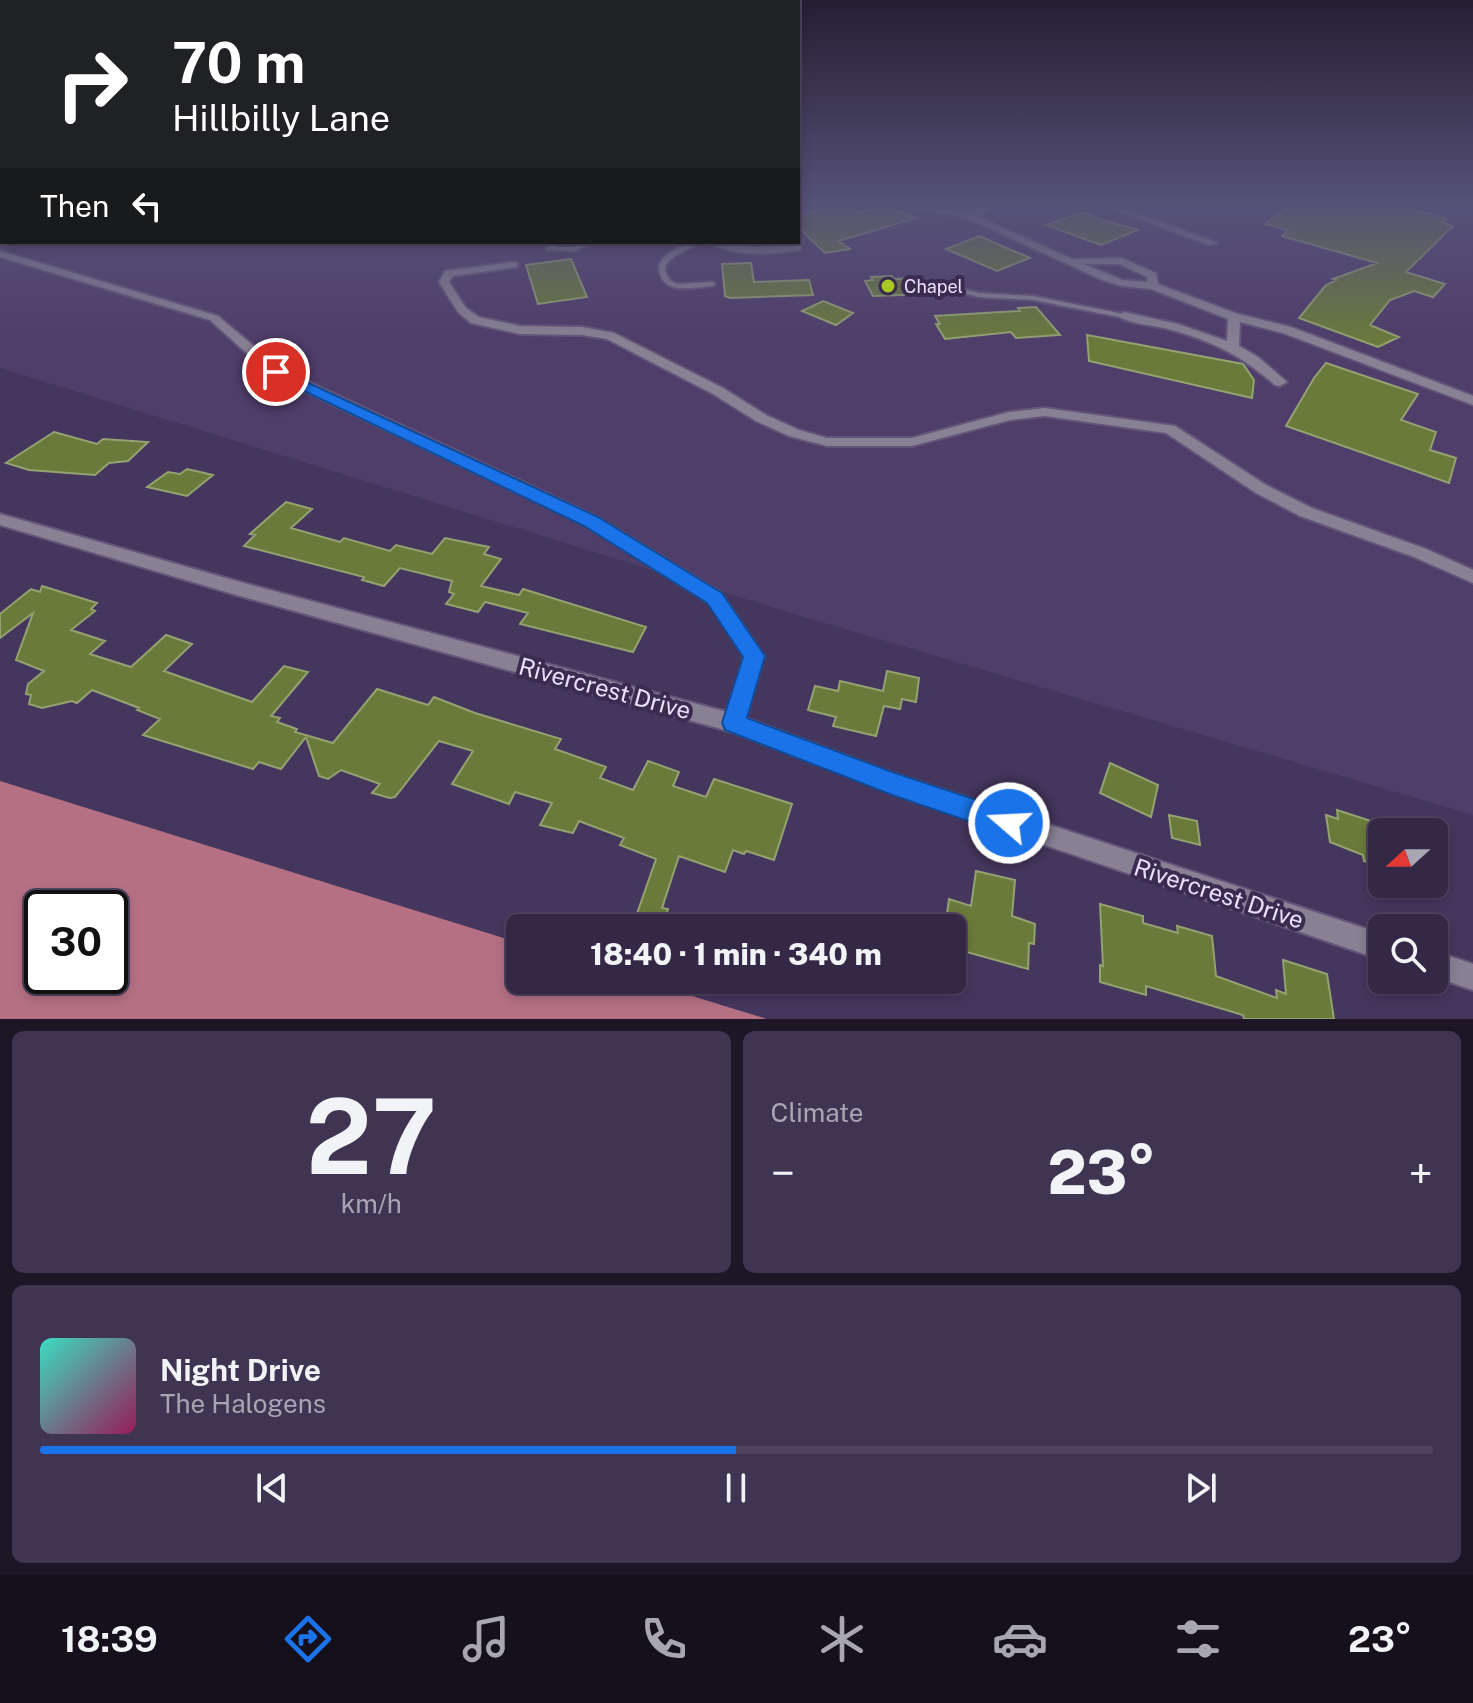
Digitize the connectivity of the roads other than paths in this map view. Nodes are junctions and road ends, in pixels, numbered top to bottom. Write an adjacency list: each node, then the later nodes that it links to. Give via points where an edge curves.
1 (683, 250): 6 (lane, via 661,264 666,280 675,285)
2 (1048, 250): 4 (street)
3 (0, 254): 16 (street, via 214,318 276,372 591,521 715,598 754,656)
4 (1075, 261): 8 (street, via 1122,283); 8 (street, via 1121,261 1152,275)
5 (513, 265): 15 (street, via 449,273 444,282 475,320 520,330 610,336 794,433 827,442 912,442 1009,416 1045,412 1156,426 1184,437 1306,512)
6 (712, 284)
7 (938, 285): 9 (lane)
8 (1153, 286): 10 (street)
9 (1124, 316): 11 (street)
10 (1234, 317): 11 (street); 13 (street, via 1287,330)
11 (1233, 347): 12 (street)
12 (1280, 382)
13 (1473, 401)
14 (0, 519): 16 (street, Rivercrest Drive)
15 (1473, 577)
16 (734, 723): 17 (street, Rivercrest Drive, via 895,784)
17 (1368, 942)
18 (1448, 969): 19 (street)
19 (1473, 977)

